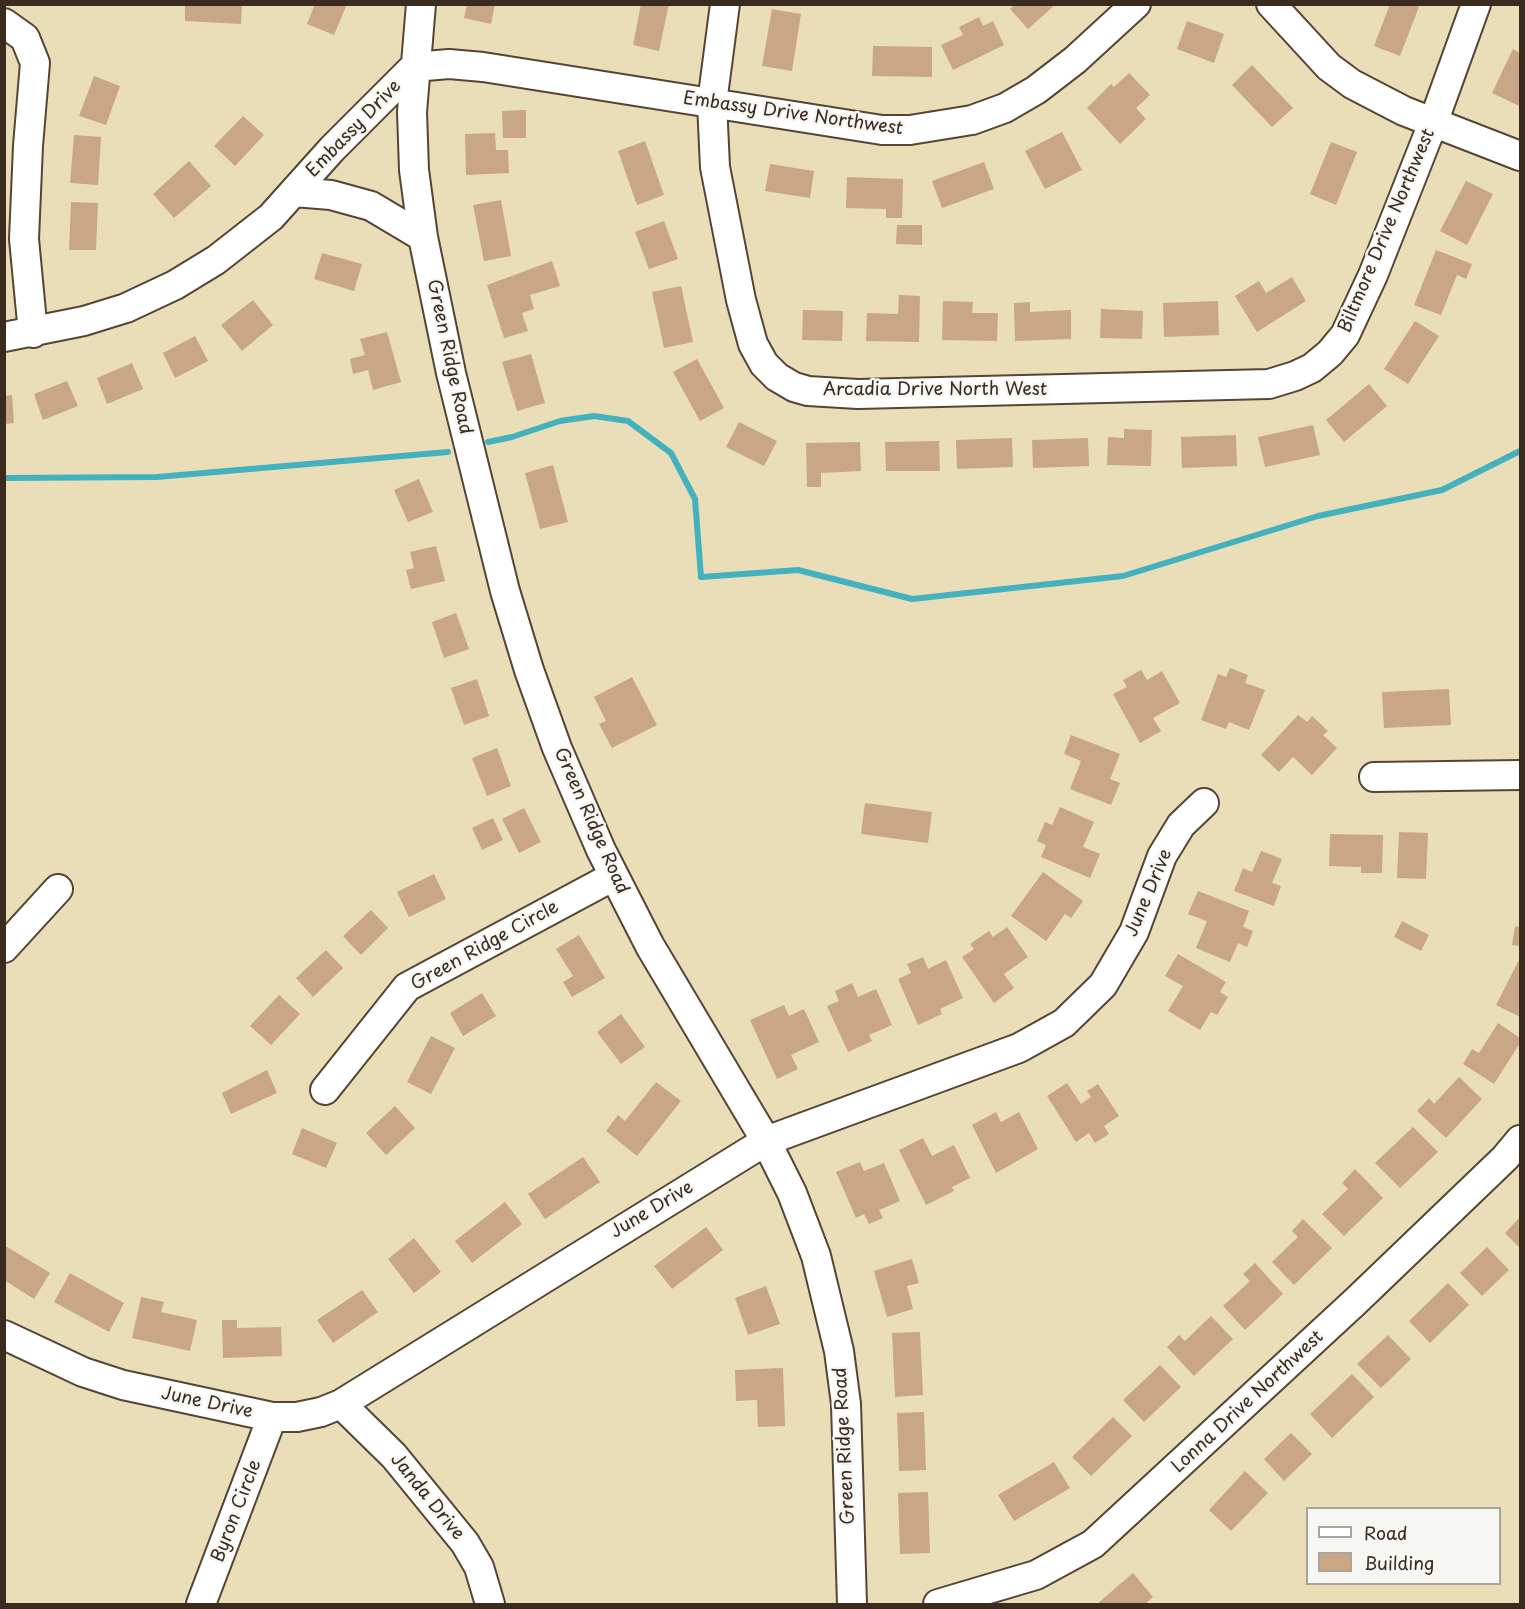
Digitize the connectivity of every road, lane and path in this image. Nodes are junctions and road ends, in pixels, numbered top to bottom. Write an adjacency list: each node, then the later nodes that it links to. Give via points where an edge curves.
1 (421, 4): 7 (street, Green Ridge Road)
2 (725, 4): 8 (street, Arcadia Drive North West)
3 (1136, 4): 8 (street, Embassy Drive Northwest, via 1036,90 1005,108 938,128 882,130)
4 (1271, 4): 9 (street, via 1329,67 1352,84)
5 (1476, 4): 9 (street, Biltmore Drive Northwest)
6 (4, 23): 13 (street, via 25,38 35,63 24,239)
7 (414, 67): 8 (street, Embassy Drive Northwest, via 483,67); 11 (street, Embassy Drive); 12 (street, Green Ridge Road, via 414,170)
8 (712, 103): 15 (street, Arcadia Drive North West, via 715,167 753,344 764,364 794,387 858,393)
9 (1433, 123): 10 (street); 15 (street, Biltmore Drive Northwest, via 1346,335 1330,353 1295,376 1269,384)
10 (1521, 156)
11 (294, 192): 12 (street, Embassy Drive, via 332,195 371,206); 13 (street, Embassy Drive, via 256,230 175,285 126,308)
12 (423, 237): 19 (street, Green Ridge Road, via 451,373 505,591 557,748)
13 (33, 333): 14 (street, Embassy Drive)
14 (4, 337)
15 (1230, 386)
16 (1521, 775): 17 (street)
17 (1374, 777)
18 (1204, 803): 24 (street, June Drive, via 1181,825 1162,856 1134,932 1103,985 1064,1023 1019,1048)
19 (614, 876): 22 (street, Green Ridge Circle, via 407,987); 24 (street, Green Ridge Road, via 650,946)
20 (58, 889): 21 (street)
21 (4, 948)
22 (325, 1090)
23 (1521, 1140): 31 (street, Lonna Drive Northwest, via 1356,1301 1094,1544 1036,1575)
24 (766, 1141): 26 (street, June Drive); 30 (street, Green Ridge Road, via 792,1193 816,1256 839,1351 846,1404)
25 (4, 1335): 27 (street, June Drive, via 82,1372 123,1385)
26 (341, 1404): 27 (street, June Drive, via 297,1417); 29 (street, Janda Drive, via 394,1456 465,1543 479,1567)
27 (272, 1417): 28 (street, Byron Circle)
28 (201, 1605)
29 (490, 1605)
30 (852, 1605)
31 (938, 1605)

